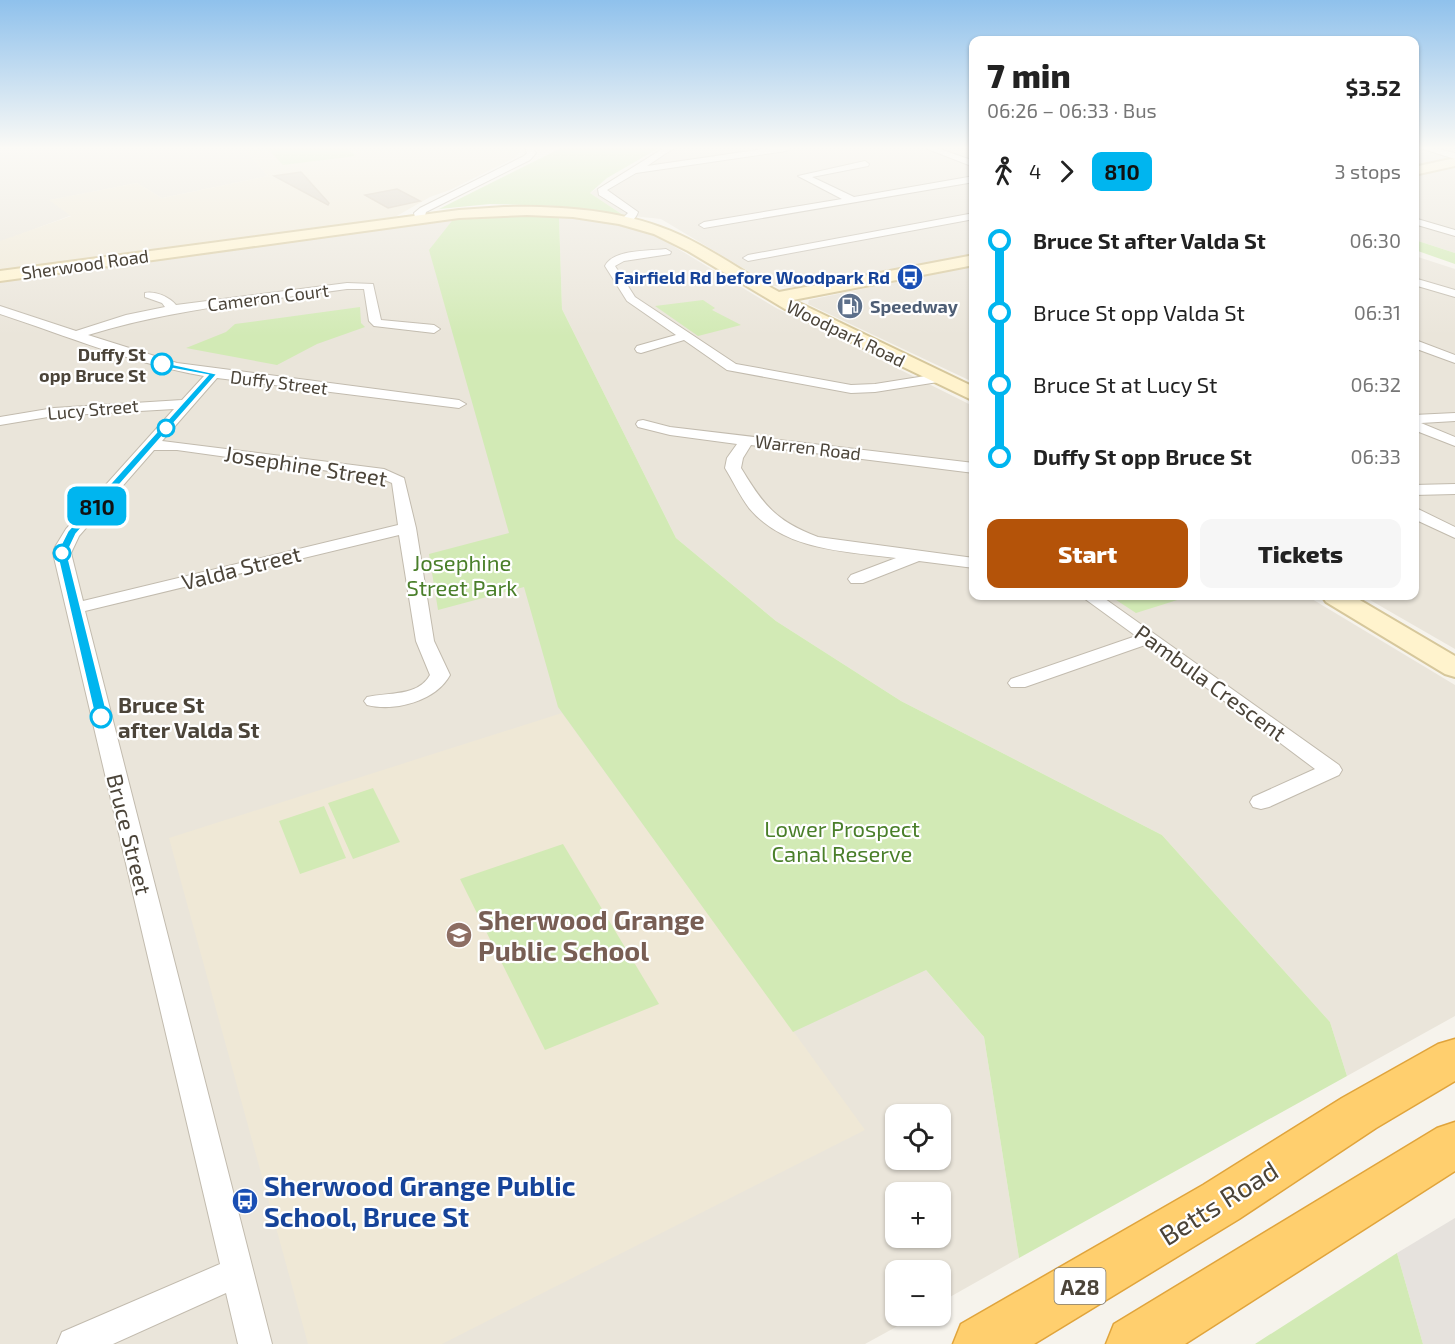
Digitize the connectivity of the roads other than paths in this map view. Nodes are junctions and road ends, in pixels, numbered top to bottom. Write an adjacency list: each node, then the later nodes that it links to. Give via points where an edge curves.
1 (422, 211): 6 (street)
2 (504, 211): 6 (main road, Sherwood Road)
3 (524, 211): 8 (main road, Sherwood Road)
4 (631, 211): 8 (street)
5 (789, 211): 10 (street)
6 (420, 217): 15 (main road, Sherwood Road)
7 (969, 217): 13 (street)
8 (626, 220): 19 (main road, Woodpark Road, via 676,237)
9 (1419, 222): 11 (street)
10 (704, 225)
11 (1455, 233)
12 (666, 252): 24 (street, via 622,258 610,266 631,299)
13 (748, 258)
14 (969, 261): 19 (main road)
15 (0, 276)
16 (1419, 282): 17 (street)
17 (1455, 294)
18 (149, 295): 20 (street, via 166,301)
19 (777, 298): 29 (main road, Woodpark Road)
20 (173, 309): 22 (street, Cameron Court, via 369,286 378,323); 23 (street, Cameron Court)
21 (0, 310): 23 (street, Duffy Street)
22 (434, 329)
23 (74, 335): 28 (street, Duffy Street, via 162,364)
24 (684, 336): 26 (street); 29 (street, via 732,367 838,387 875,388)
25 (1419, 345): 27 (street)
26 (641, 349)
27 (1455, 358)
28 (213, 374): 31 (street, Bruce Street); 32 (street, Duffy Street)
29 (938, 378): 30 (main road, Woodpark Road)
30 (969, 392)
31 (187, 404): 35 (street, Lucy Street, via 54,412); 40 (street, Bruce Street)
32 (459, 404)
33 (1455, 417): 34 (street)
34 (1419, 419)
35 (0, 421)
36 (643, 424): 38 (street, Warren Road, via 662,430)
37 (1419, 427): 39 (street)
38 (747, 440): 41 (street, Warren Road); 47 (street, via 733,468 756,506 789,532 815,542)
39 (1455, 442)
40 (152, 445): 45 (street, Josephine Street, via 393,476 401,484); 52 (street, Bruce Street, via 63,547)
41 (969, 467)
42 (1455, 489): 43 (street)
43 (1419, 490)
44 (1419, 514): 46 (street)
45 (408, 528): 52 (street, Valda Street); 56 (street, Josephine Street, via 425,641 440,675 434,686 423,692)
46 (1455, 532)
47 (918, 555): 48 (street); 49 (street)
48 (969, 562)
49 (857, 579)
50 (1096, 600): 53 (street, Pambula Crescent)
51 (1342, 600): 54 (main road)
52 (74, 608): 60 (street, Bruce Street)
53 (1150, 637): 55 (street); 57 (street, Pambula Crescent, via 1331,770)
54 (1455, 668)
55 (1018, 683)
56 (374, 701)
57 (1261, 802)
58 (1455, 1058): 64 (highway, Betts Road / A28)
59 (1455, 1144): 61 (highway)
60 (236, 1273): 62 (street); 63 (street, Bruce Street)
61 (1147, 1336)
62 (74, 1344)
63 (255, 1344)
64 (981, 1344)

